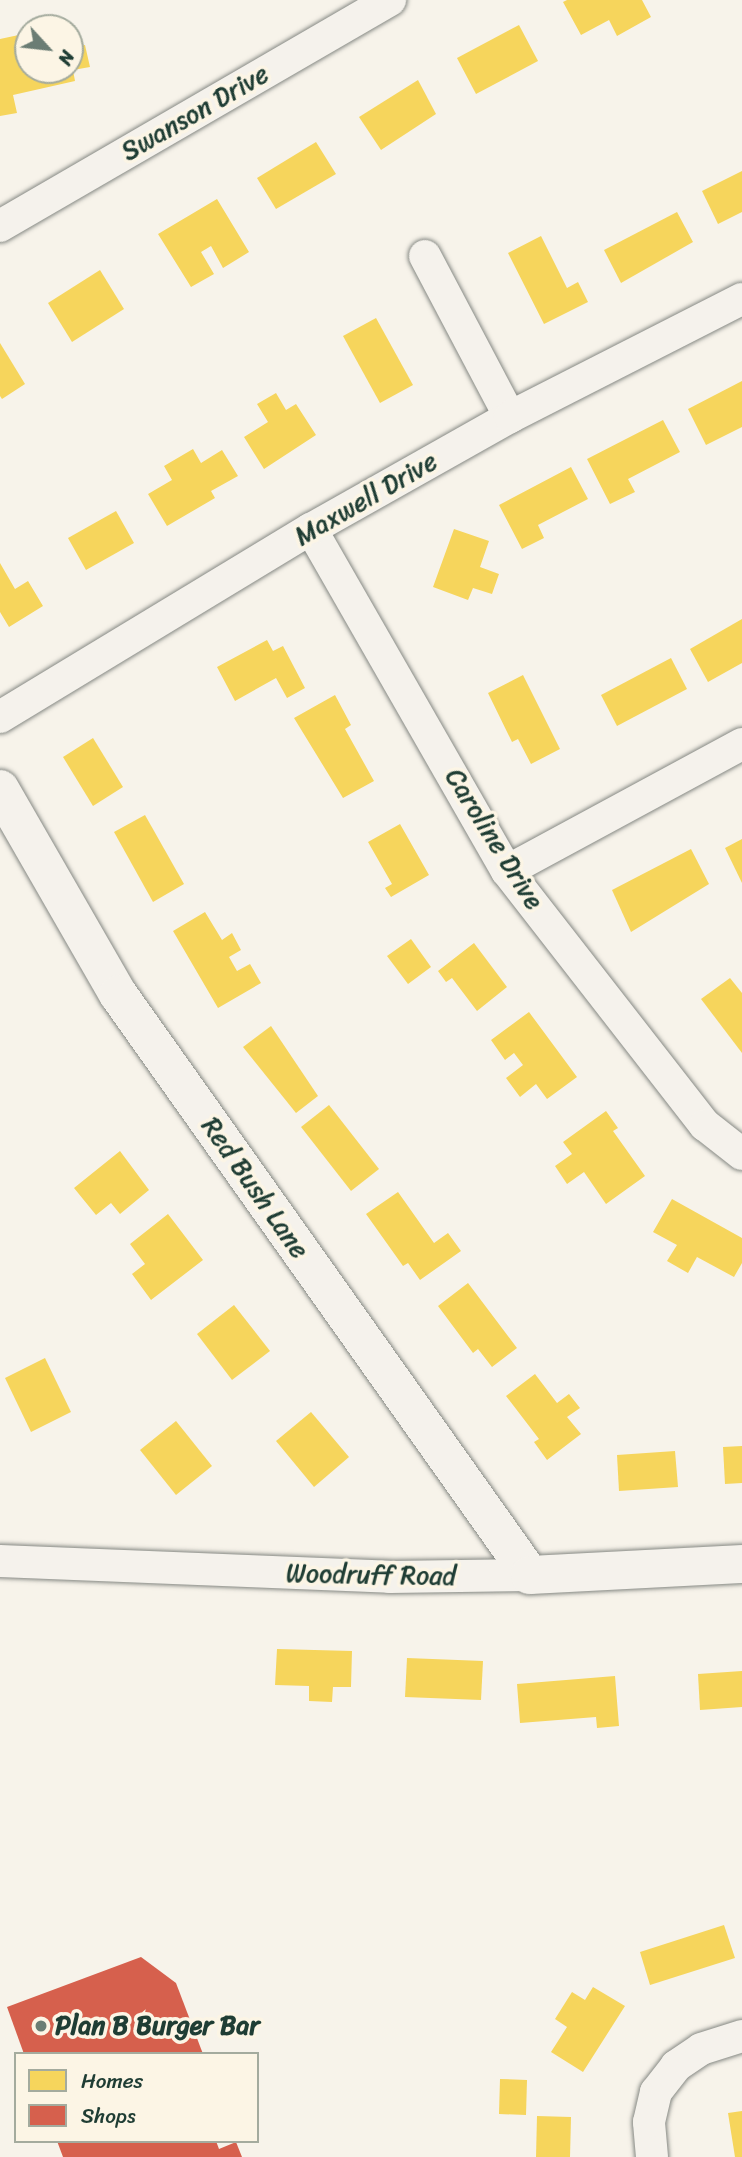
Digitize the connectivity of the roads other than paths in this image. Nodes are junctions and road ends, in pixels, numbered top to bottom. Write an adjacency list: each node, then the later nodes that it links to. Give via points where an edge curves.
1 (390, 0): 2 (street, Swanson Drive)
2 (352, 9): 3 (street, Swanson Drive)
3 (0, 226)
4 (425, 256): 6 (street)
5 (742, 299): 6 (street, Maxwell Drive)
6 (510, 417): 7 (street, Maxwell Drive)
7 (311, 529): 8 (street, Maxwell Drive); 11 (street, Caroline Drive)
8 (0, 717)
9 (742, 744): 11 (street)
10 (0, 789): 15 (street, Red Bush Lane, via 118,994)
11 (508, 871): 12 (street, Caroline Drive, via 705,1125)
12 (742, 1154)
13 (0, 1561): 15 (street, Woodruff Road, via 390,1577)
14 (742, 1564): 15 (street, Woodruff Road)
15 (530, 1575)
16 (742, 2036): 17 (street, via 685,2060 656,2092 649,2122)
17 (652, 2157)

